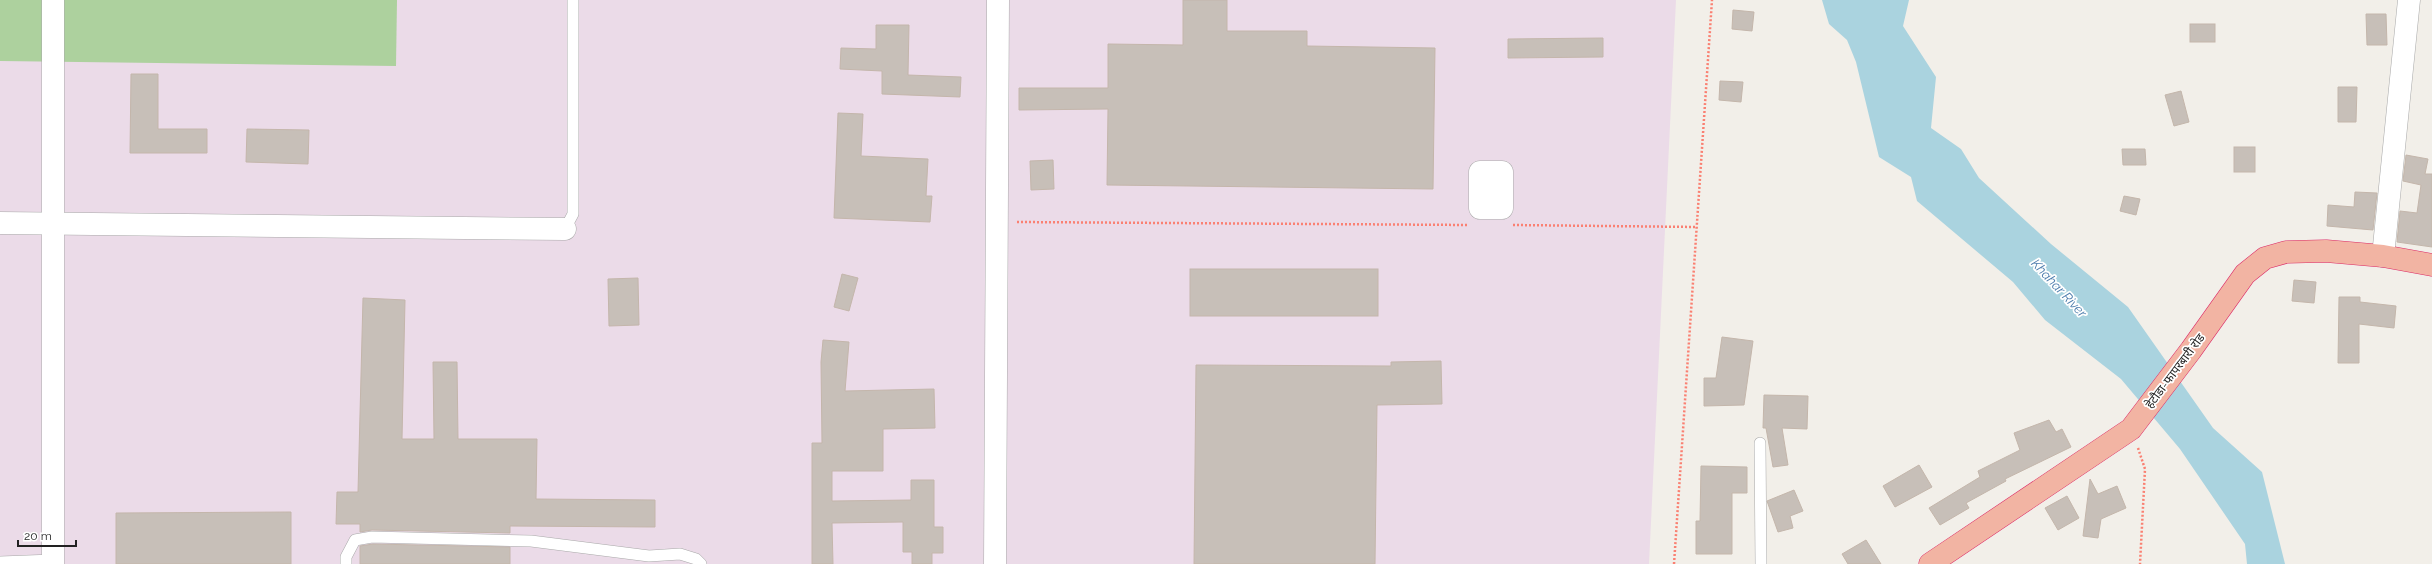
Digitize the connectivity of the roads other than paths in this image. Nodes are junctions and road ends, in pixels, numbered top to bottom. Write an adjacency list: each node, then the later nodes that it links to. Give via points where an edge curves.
1 (52, 0): 6 (street)
2 (573, 0): 7 (lane, via 573,214)
3 (998, 0): 15 (street)
4 (2409, 0): 8 (street)
5 (0, 223): 6 (street)
6 (53, 224): 7 (street); 11 (street)
7 (565, 229)
8 (2383, 256): 9 (highway, हेटौडा-फापरबारी रोड); 17 (highway, हेटौडा-फापरबारी रोड, via 2326,250 2286,252 2265,258 2245,274 2130,429)
9 (2432, 265)
10 (1760, 443): 16 (lane)
11 (53, 562): 12 (lane)
12 (3, 563)
13 (346, 564): 14 (lane, via 346,557 355,540 372,537 531,541 648,556 680,554 696,559)
14 (701, 564)
15 (995, 564)
16 (1761, 564)
17 (1930, 564)

